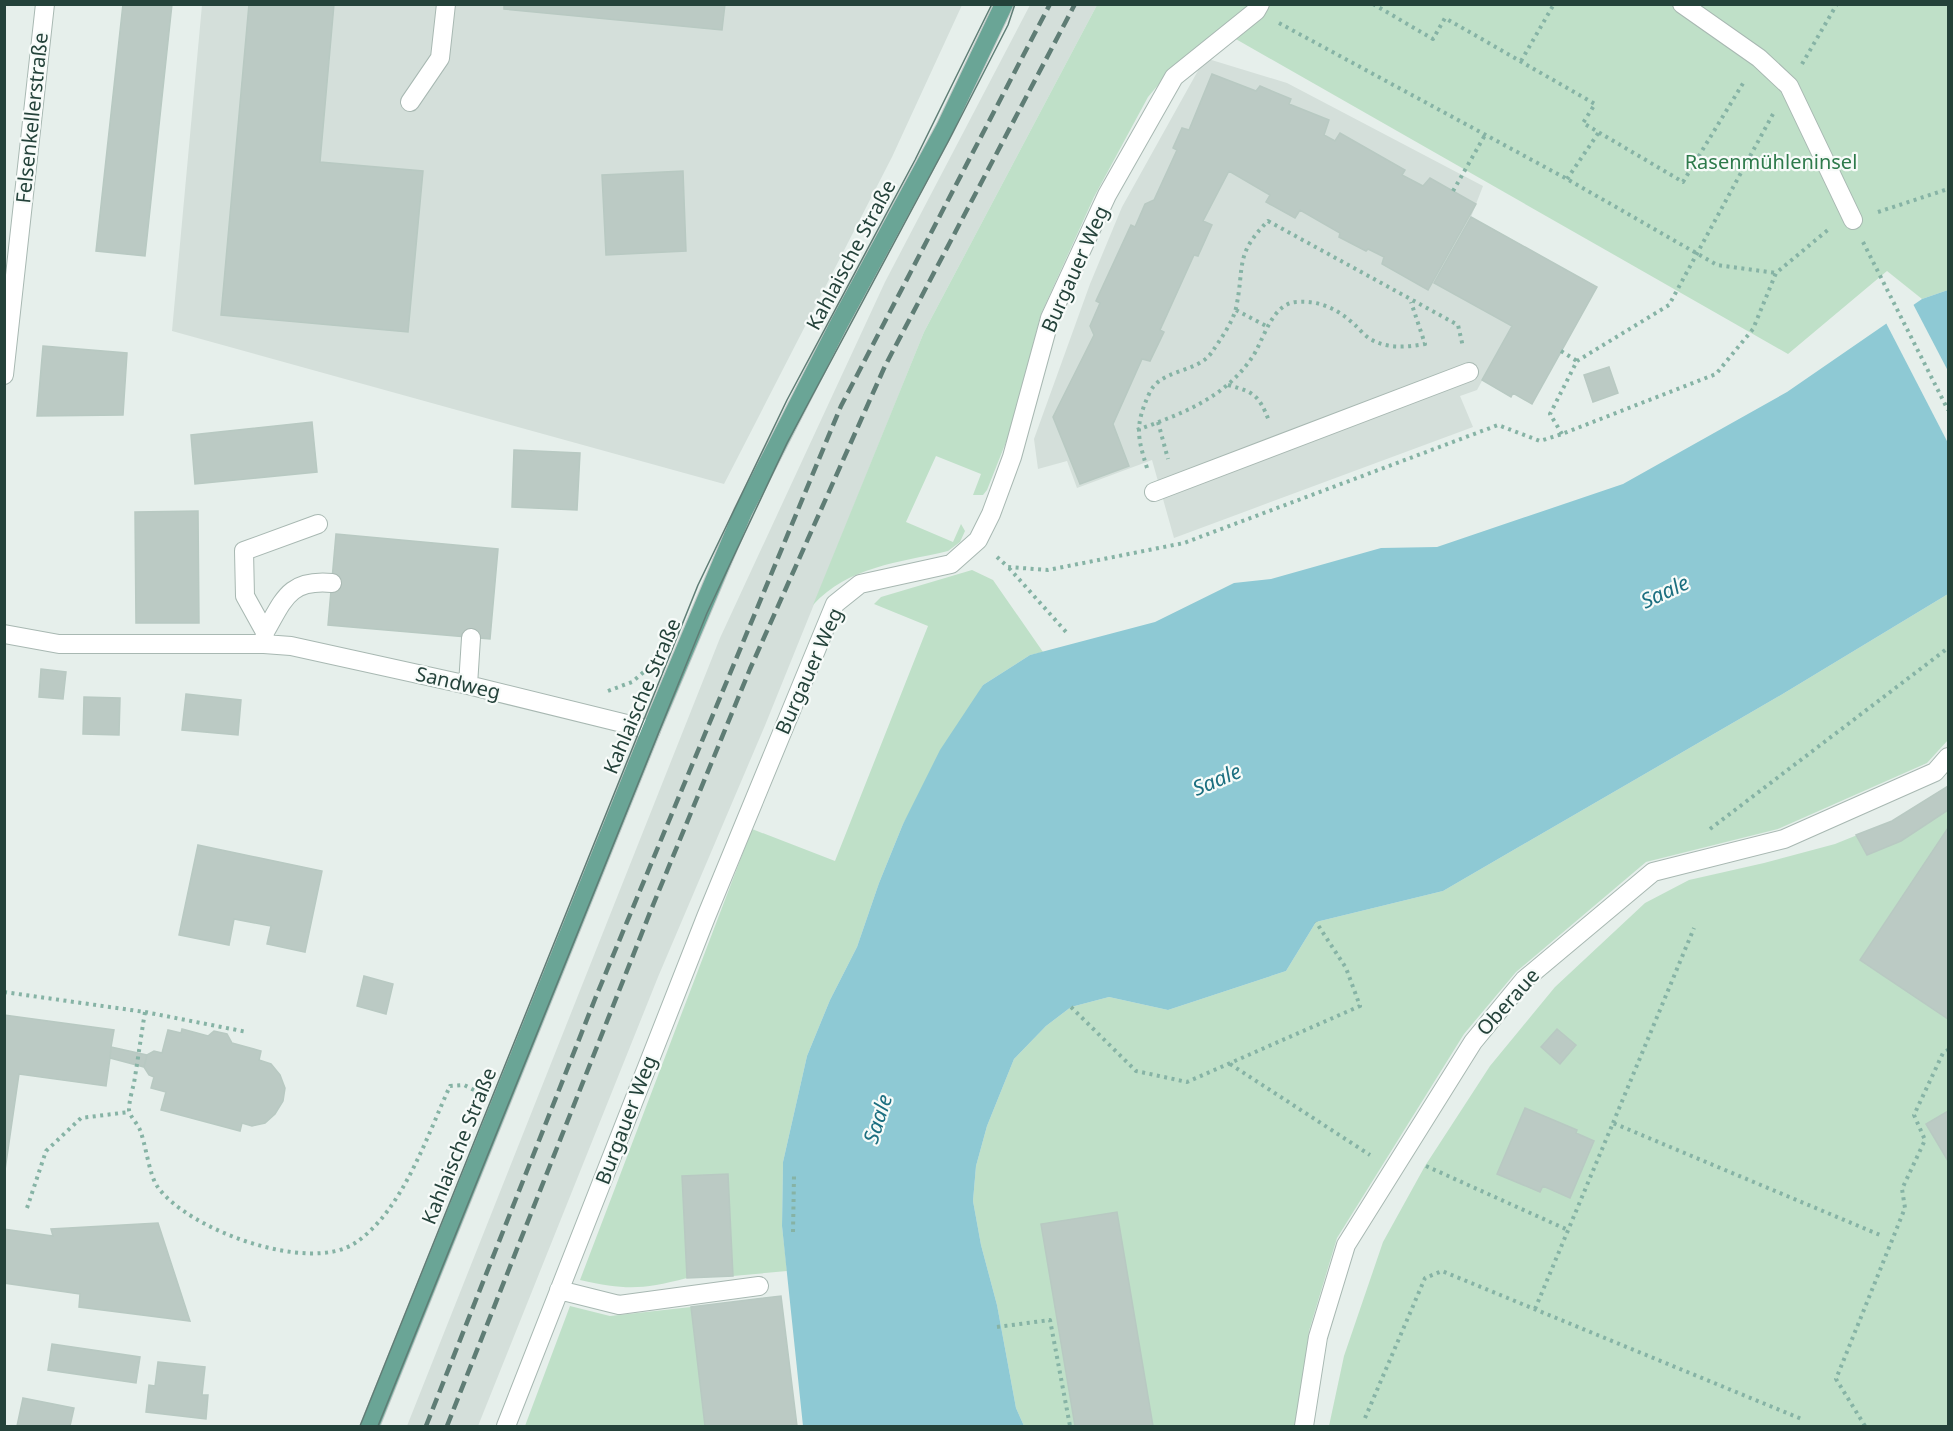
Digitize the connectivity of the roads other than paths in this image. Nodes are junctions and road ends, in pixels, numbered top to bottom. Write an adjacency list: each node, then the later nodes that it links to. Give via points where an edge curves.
1 (45, 4): 9 (street, Felsenkellerstraße)
2 (446, 4): 6 (street, via 440,58)
3 (1004, 4): 17 (main road, Kahlaische Straße, via 945,128 743,512)
4 (1682, 4): 7 (street, via 1760,58 1789,86)
5 (1258, 8): 20 (street, Burgauer Weg, via 1174,77 1107,195 1050,318 1012,457 978,540 951,564 860,584 835,604)
6 (410, 102)
7 (1853, 220)
8 (1469, 372): 10 (street)
9 (4, 375)
10 (1154, 492)
11 (318, 524): 14 (street, via 244,551 245,596)
12 (332, 583): 14 (street, via 311,581 287,594)
13 (4, 634): 14 (street, Sandweg, via 59,644)
14 (264, 638): 16 (street, Sandweg)
15 (471, 638): 16 (street)
16 (468, 685): 17 (street, Sandweg)
17 (651, 730): 21 (main road, Kahlaische Straße)
18 (1948, 757): 23 (street, Oberaue, via 1935,772 1784,839 1653,872 1524,980 1473,1042 1346,1245 1318,1337)
19 (759, 1286): 20 (street, via 619,1305)
20 (559, 1290): 22 (street, Burgauer Weg)
21 (370, 1426)
22 (506, 1426)
23 (1304, 1426)

